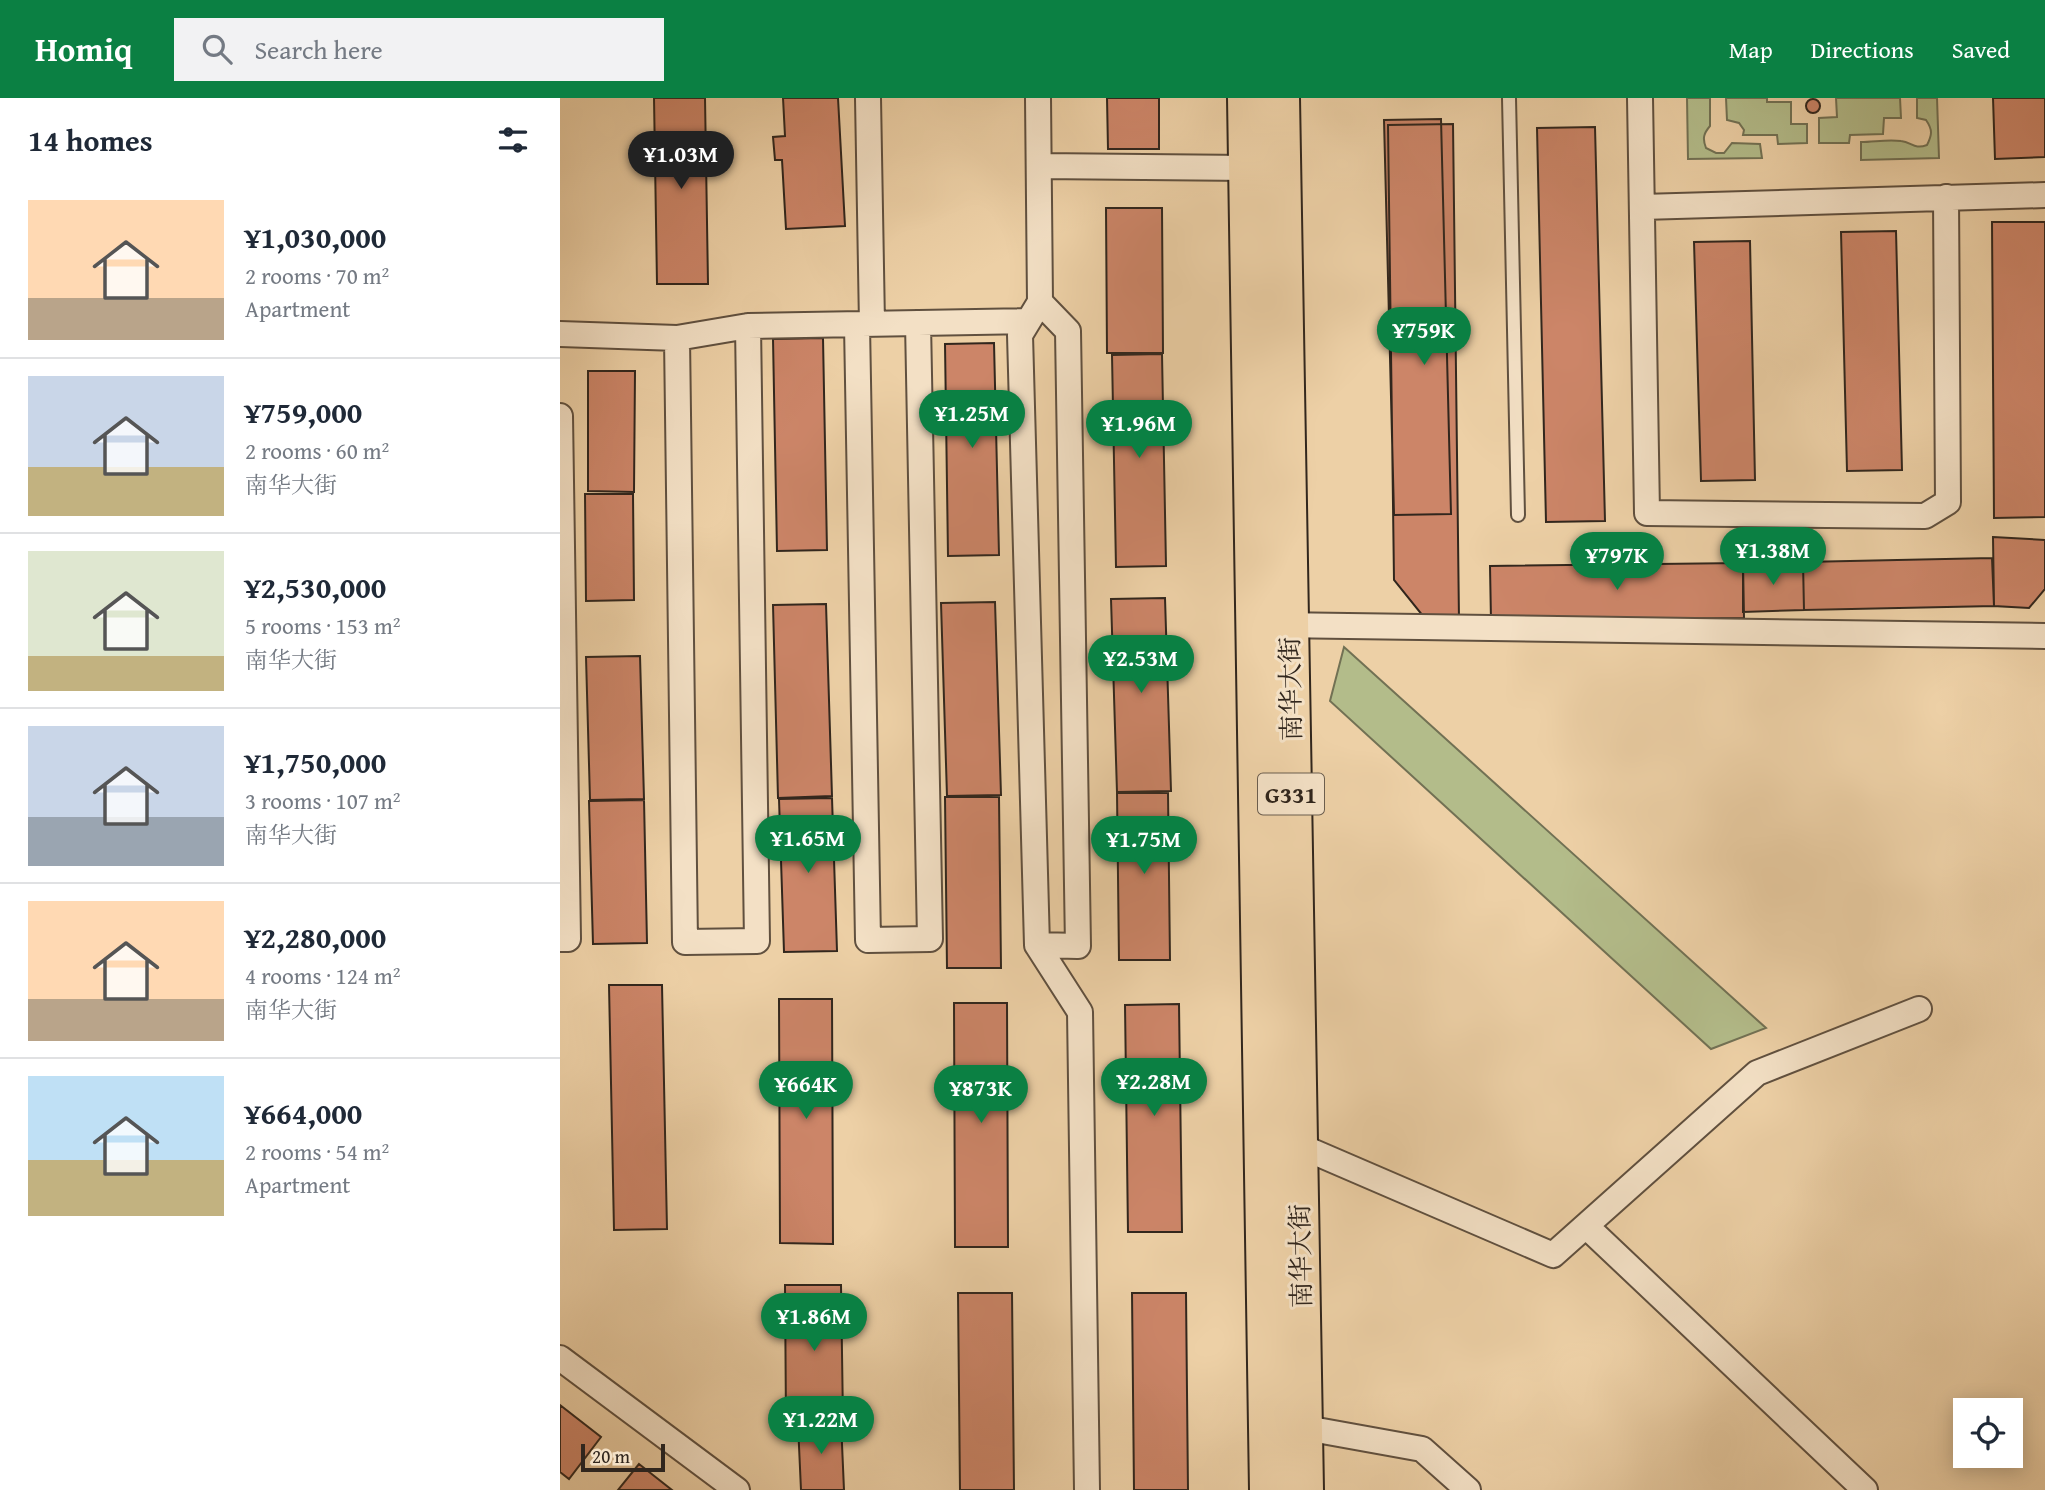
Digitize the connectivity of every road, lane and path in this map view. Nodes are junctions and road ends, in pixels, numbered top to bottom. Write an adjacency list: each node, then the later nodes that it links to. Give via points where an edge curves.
1 (867, 98): 14 (street)
2 (1038, 98): 7 (street)
3 (1247, 98): 8 (highway, 南华大街 / G331)
4 (1280, 98): 21 (highway, 南华大街 / G331)
5 (1509, 98): 19 (lane)
6 (1640, 98): 11 (street)
7 (1040, 166): 8 (street); 12 (street)
8 (1248, 168): 21 (highway, 南华大街 / G331)
9 (2045, 195): 10 (street)
10 (1946, 197): 11 (street); 11 (street, via 1948,502 1925,516 1647,513)
11 (1642, 207)
12 (1034, 312): 13 (street); 24 (street, via 1020,335); 24 (street, via 1068,331 1078,946)
13 (918, 323): 14 (street); 14 (street, via 930,939 868,940)
14 (864, 324): 15 (street)
15 (748, 326): 17 (street); 17 (street, via 757,941 685,942)
16 (560, 334): 17 (street)
17 (677, 338)
18 (560, 415): 20 (street)
19 (1518, 515)
20 (561, 516): 23 (street, via 568,939)
21 (1272, 624): 22 (street); 26 (highway, 南华大街 / G331); 27 (highway, 南华大街 / G331)
22 (2045, 636)
23 (560, 939)
24 (1037, 945): 32 (street, via 1080,1012)
25 (1919, 1009): 28 (street, via 1757,1073)
26 (1263, 1130): 27 (street); 30 (highway, 南华大街 / G331)
27 (1298, 1145): 28 (street, via 1553,1255); 30 (highway, 南华大街 / G331)
28 (1586, 1226): 36 (street)
29 (560, 1358): 31 (street)
30 (1285, 1424): 33 (highway, 南华大街 / G331); 34 (highway, 南华大街 / G331); 35 (street, via 1422,1449)
31 (737, 1490)
32 (1087, 1490)
33 (1269, 1490)
34 (1304, 1490)
35 (1468, 1490)
36 (1865, 1490)

